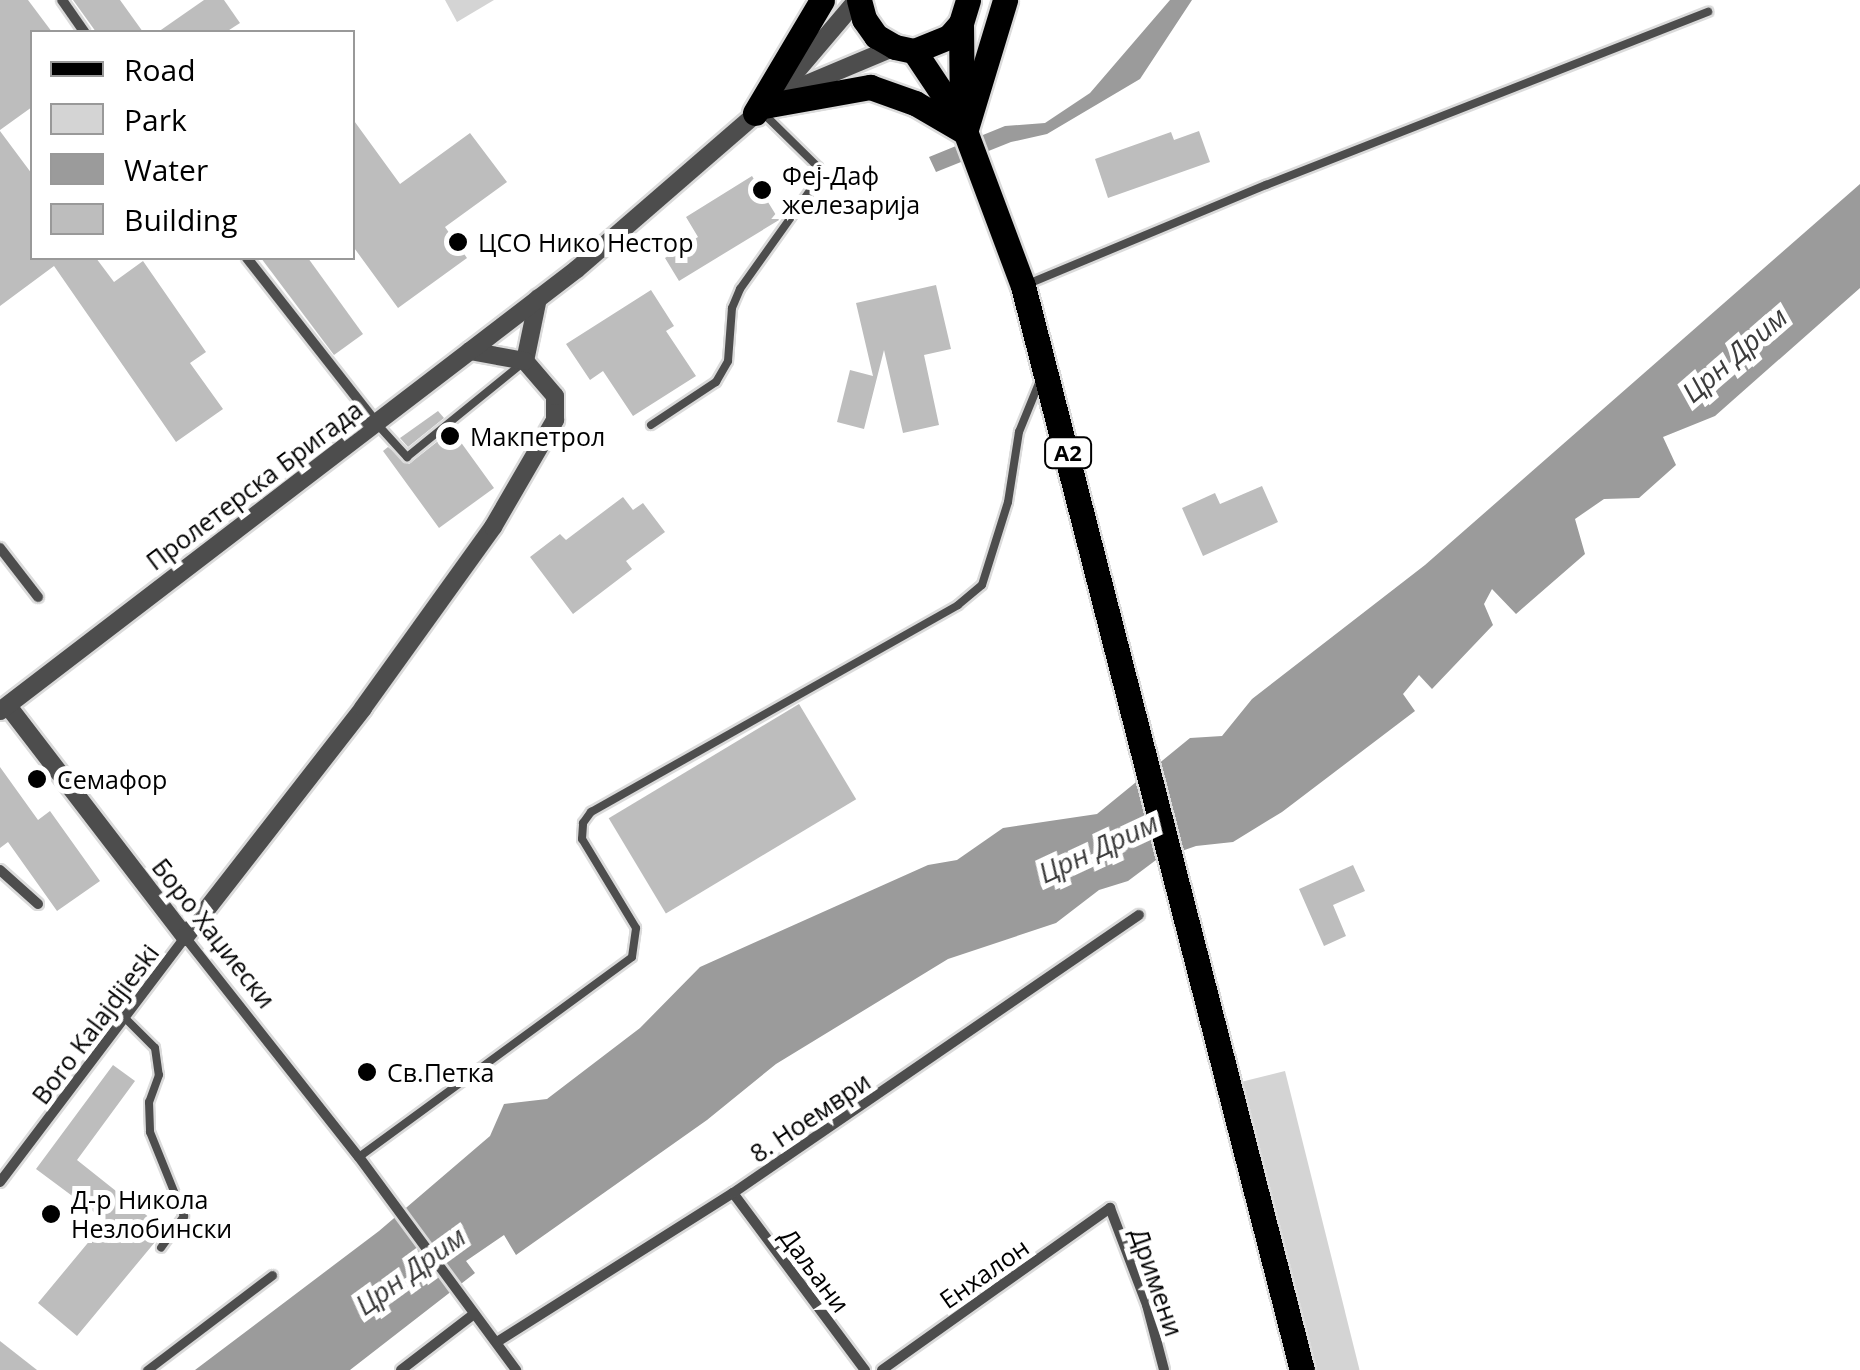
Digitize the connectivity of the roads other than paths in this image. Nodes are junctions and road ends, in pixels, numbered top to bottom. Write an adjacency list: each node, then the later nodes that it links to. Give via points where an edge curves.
1 (62, 0): 7 (street)
2 (822, 0): 9 (main road)
3 (858, 0): 8 (main road, A2, via 876,36); 9 (street)
4 (1005, 0): 10 (main road)
5 (964, 12): 8 (main road, A2, via 934,46); 10 (main road, A2)
6 (1708, 12): 12 (lane)
7 (83, 30)
8 (904, 49): 9 (street); 10 (main road, A2)
9 (763, 107): 10 (main road, via 870,87); 13 (street, Пролетерска Бригада); 18 (lane, via 818,167 816,182 740,289 728,361 716,382)
10 (964, 131): 12 (main road, A2)
11 (249, 260): 17 (street)
12 (1024, 286): 16 (main road, A2)
13 (538, 298): 14 (street, Пролетерска Бригада); 15 (street)
14 (470, 352): 15 (street); 17 (street, Пролетерска Бригада)
15 (525, 361): 17 (lane, via 407,458); 25 (street, via 555,396 555,420 493,527)
16 (1045, 370): 27 (lane, via 1020,432 1008,502 982,584 958,605 591,812 582,839 636,928 632,957); 41 (main road, A2)
17 (377, 424): 21 (street, Пролетерска Бригада)
18 (651, 425)
19 (0, 548): 20 (street)
20 (38, 597)
21 (4, 708): 25 (street, Боро Хаџиески)
22 (0, 870): 23 (street)
23 (38, 904)
24 (1139, 916): 29 (street, 8. Ноември)
25 (185, 937): 26 (street, Boro Kalajdjieski); 27 (street, Боро Хаџиески)
26 (124, 1018): 28 (street, Boro Kalajdjieski); 31 (lane, via 155,1048 160,1076 149,1102 150,1132 184,1216)
27 (359, 1157): 33 (street, Боро Хаџиески)
28 (0, 1182)
29 (733, 1194): 34 (street, 8. Ноември); 38 (street, Даљани)
30 (1110, 1208): 39 (street, Енхалон); 40 (street, Дримени, via 1148,1305)
31 (161, 1248)
32 (272, 1275): 35 (street)
33 (474, 1314): 34 (street, Боро Хаџиески); 36 (street)
34 (496, 1342): 37 (street, Боро Хаџиески)
35 (147, 1370)
36 (401, 1370)
37 (516, 1370)
38 (865, 1370)
39 (882, 1370)
40 (1164, 1370)
41 (1302, 1370)

